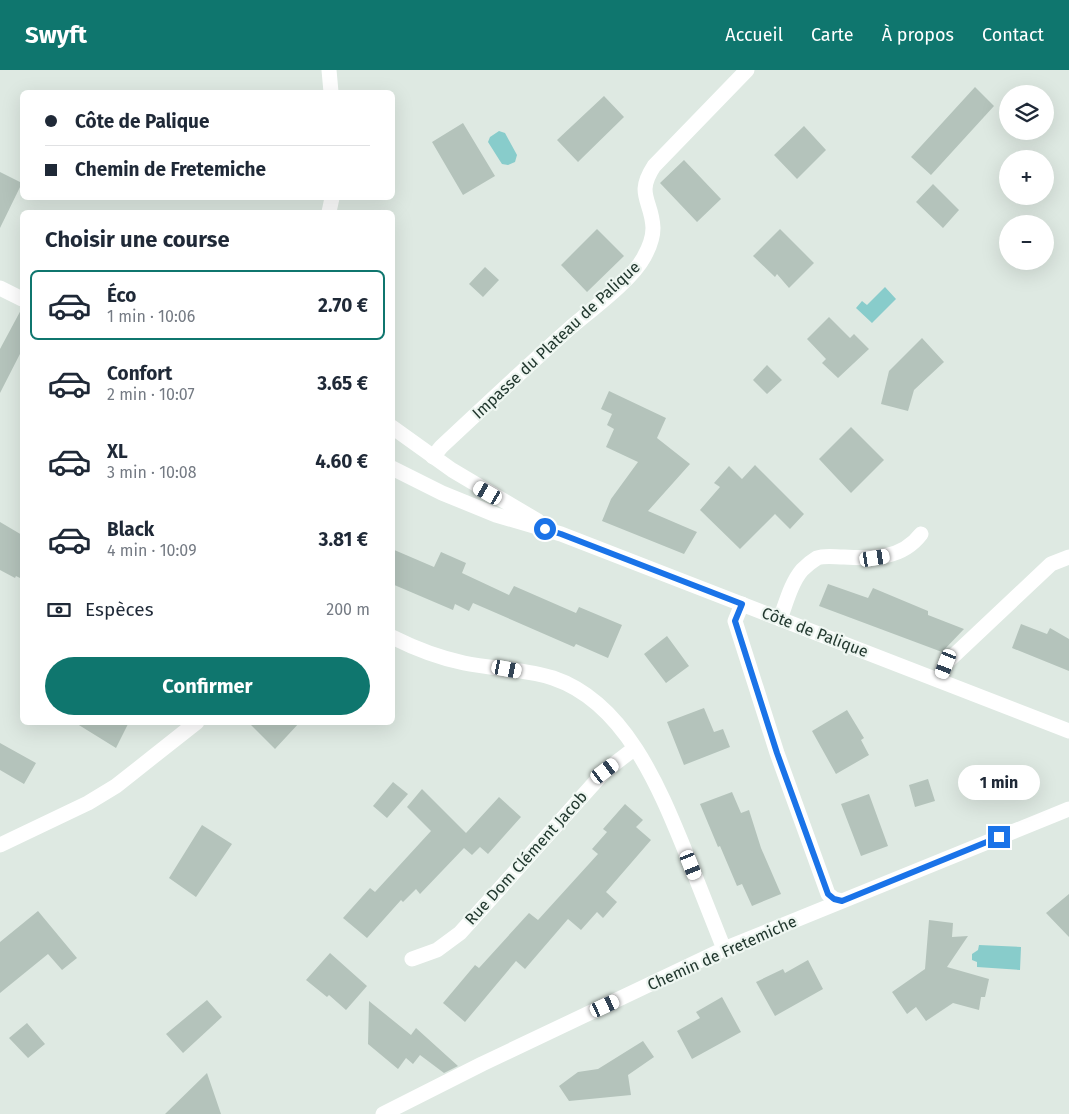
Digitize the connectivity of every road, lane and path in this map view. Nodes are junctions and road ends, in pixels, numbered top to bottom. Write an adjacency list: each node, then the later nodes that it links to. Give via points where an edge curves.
1 (329, 70): 3 (street)
2 (747, 70): 7 (street, Impasse du Plateau de Palique, via 648,176 645,193 653,228 651,242 628,278 533,360)
3 (331, 90)
4 (0, 288): 5 (street)
5 (20, 298)
6 (395, 429): 7 (street)
7 (433, 457): 9 (street, via 476,486)
8 (395, 470): 9 (street, via 496,515)
9 (561, 534): 12 (street, Côte de Palique)
10 (920, 534): 13 (street, via 913,544 888,556 818,558 797,577)
11 (1069, 557): 15 (street, via 1050,564 1036,577 946,664)
12 (742, 604): 13 (street, Côte de Palique); 21 (street, via 735,621 777,753 828,894)
13 (780, 619): 15 (street, Côte de Palique)
14 (395, 638): 18 (street, via 463,663 552,678 574,687 614,720)
15 (940, 680): 17 (street, Côte de Palique)
16 (193, 725): 20 (street, via 116,786)
17 (1069, 730)
18 (635, 748): 22 (street, via 664,798); 23 (street, Rue Dom Clément Jacob, via 605,771 460,934 437,950)
19 (1069, 809): 21 (street, Chemin de Fretemiche)
20 (0, 845)
21 (842, 901): 22 (street, Chemin de Fretemiche)
22 (724, 949): 24 (street, Chemin de Fretemiche)
23 (412, 959)
24 (383, 1114)

